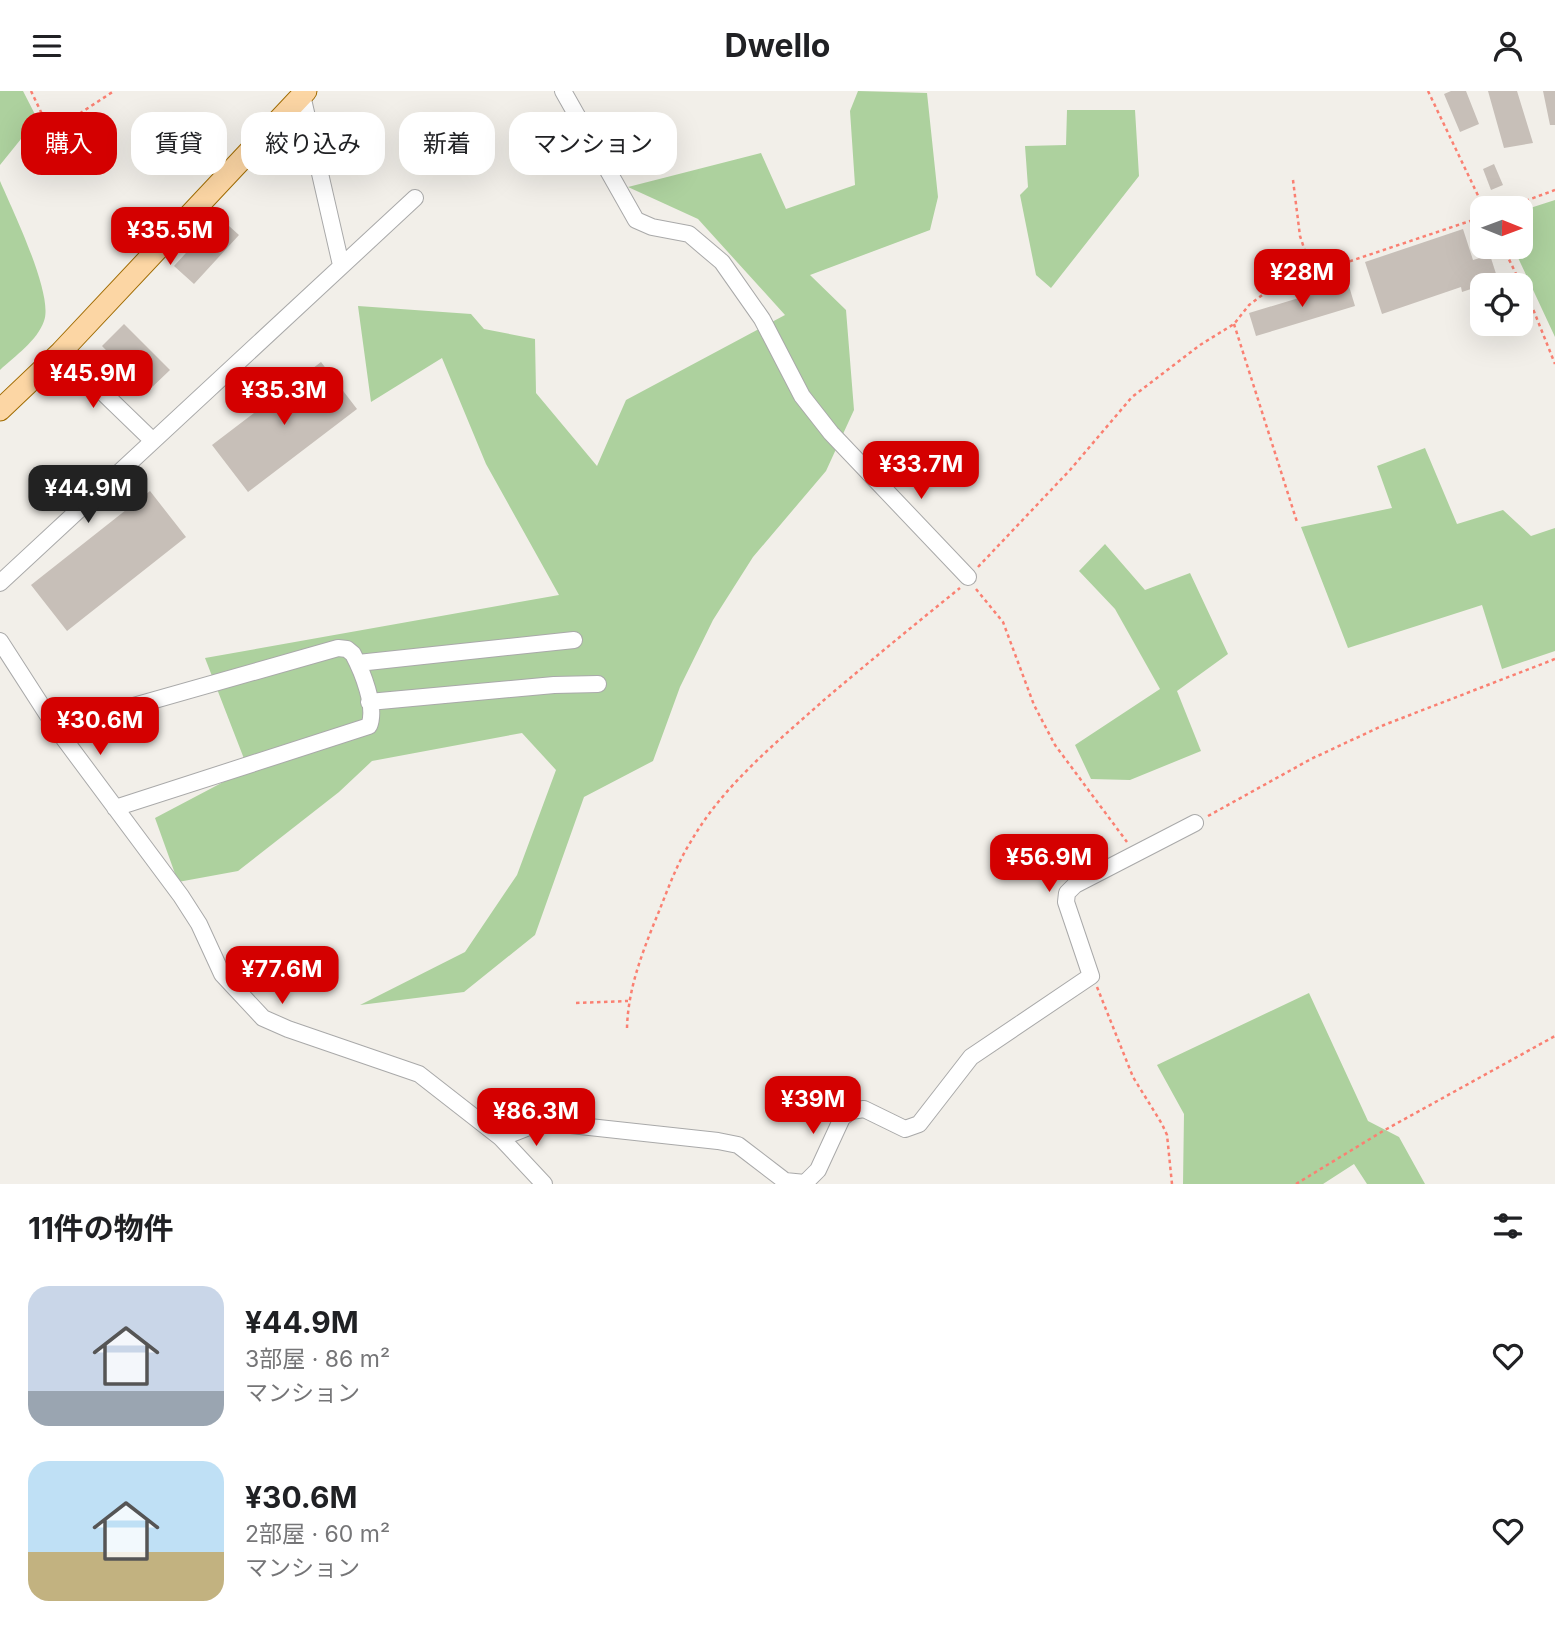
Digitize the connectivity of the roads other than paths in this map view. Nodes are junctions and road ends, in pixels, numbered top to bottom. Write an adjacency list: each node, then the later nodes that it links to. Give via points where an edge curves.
1 (564, 91): 8 (street, via 636,220 689,234 722,262 762,319 802,396 831,433)
2 (304, 93): 4 (street); 5 (main road)
3 (415, 198): 4 (street)
4 (341, 265): 7 (street)
5 (61, 352): 6 (main road); 7 (street)
6 (0, 410)
7 (152, 440): 9 (street)
8 (968, 577)
9 (0, 583)
10 (574, 640): 12 (street)
11 (0, 641): 15 (street)
12 (358, 663): 14 (street); 15 (street, via 347,649 338,648)
13 (598, 684): 14 (street)
14 (369, 702): 16 (street, via 369,726)
15 (56, 728): 16 (street)
16 (115, 808): 18 (street, via 181,896 222,974 263,1018 419,1074)
17 (1195, 823): 18 (street, via 1067,893 1091,975 971,1057 919,1124 905,1129 864,1109 851,1111 842,1118 818,1170 805,1183 785,1181 738,1145 718,1141 571,1125 534,1125)
18 (501, 1138): 19 (street)
19 (544, 1184)

